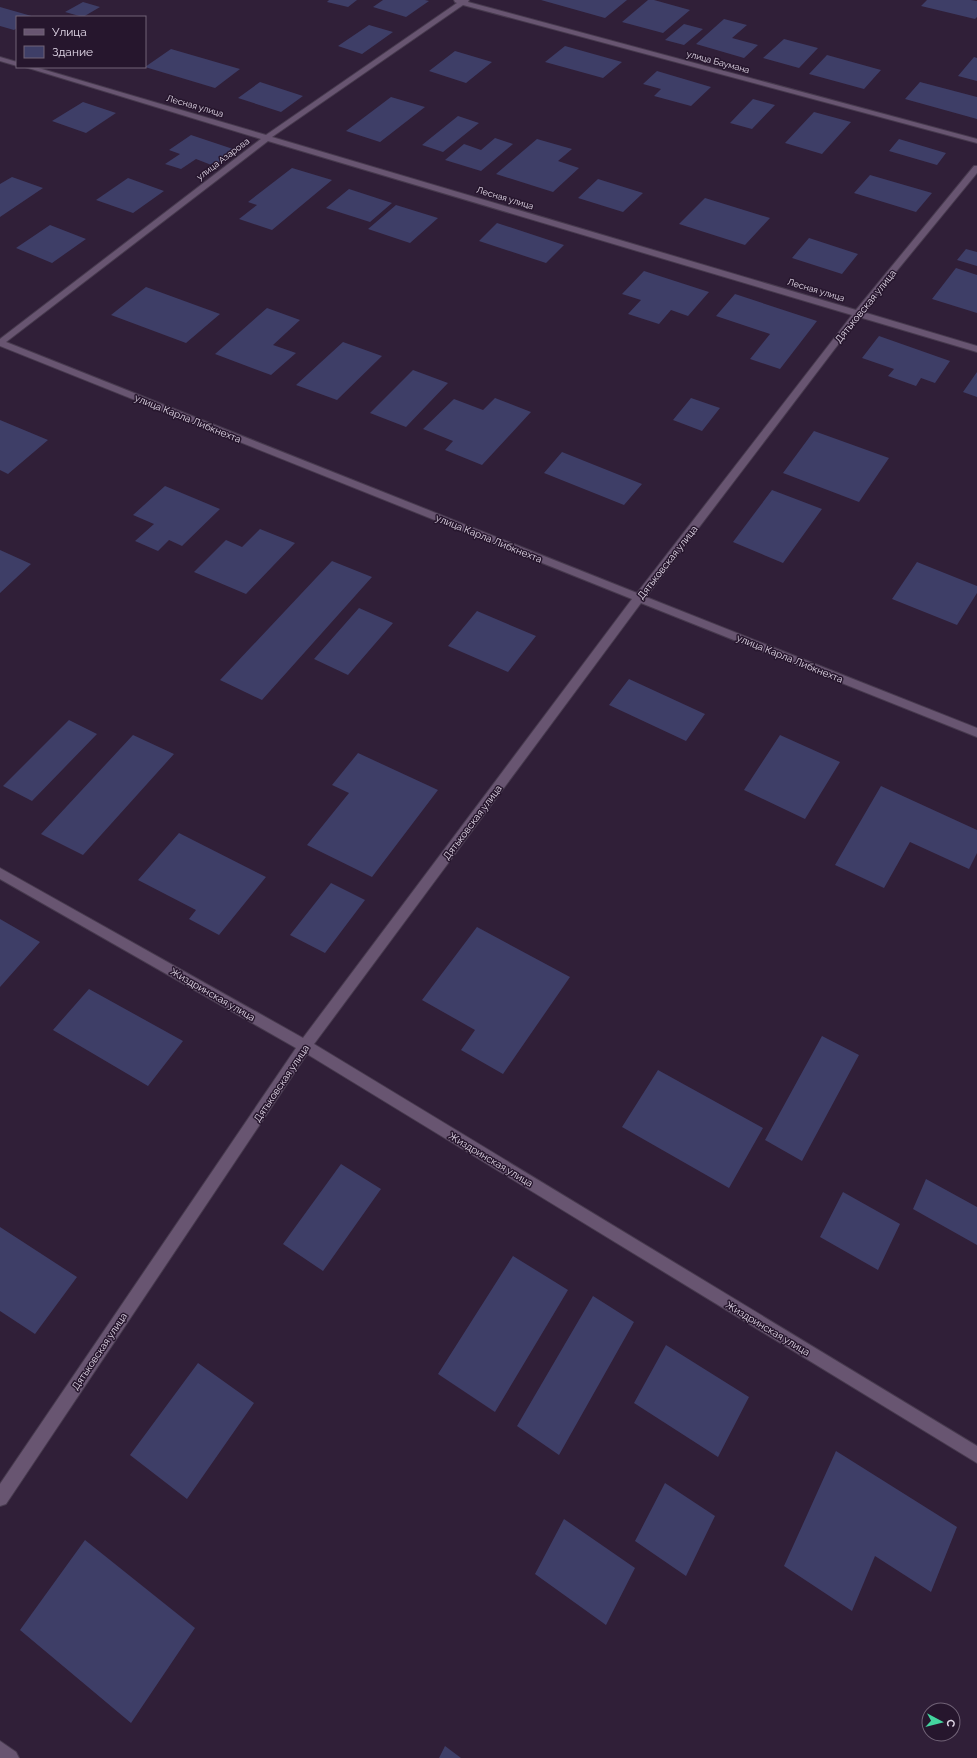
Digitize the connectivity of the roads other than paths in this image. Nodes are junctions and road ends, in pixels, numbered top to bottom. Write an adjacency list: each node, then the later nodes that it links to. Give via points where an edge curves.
1 (454, 0): 2 (street, улица Баумана)
2 (464, 1): 6 (street, улица Азарова); 7 (street, улица Баумана)
3 (0, 59): 4 (street)
4 (16, 64)
5 (31, 68): 6 (street, Лесная улица)
6 (268, 138): 9 (street, Лесная улица); 10 (street, улица Азарова)
7 (977, 141)
8 (977, 168): 9 (street, Дятьковская улица)
9 (858, 313): 11 (street, Лесная улица); 12 (street, Дятьковская улица)
10 (0, 343): 12 (street, улица Карла Либкнехта)
11 (977, 349)
12 (639, 598): 13 (street, улица Карла Либкнехта); 15 (street, Дятьковская улица)
13 (977, 733)
14 (0, 873): 15 (street, Жиздринская улица)
15 (305, 1046): 16 (street, Жиздринская улица); 17 (street, Дятьковская улица)
16 (977, 1454)
17 (0, 1498)
18 (0, 1750): 19 (street)
19 (10, 1758)

